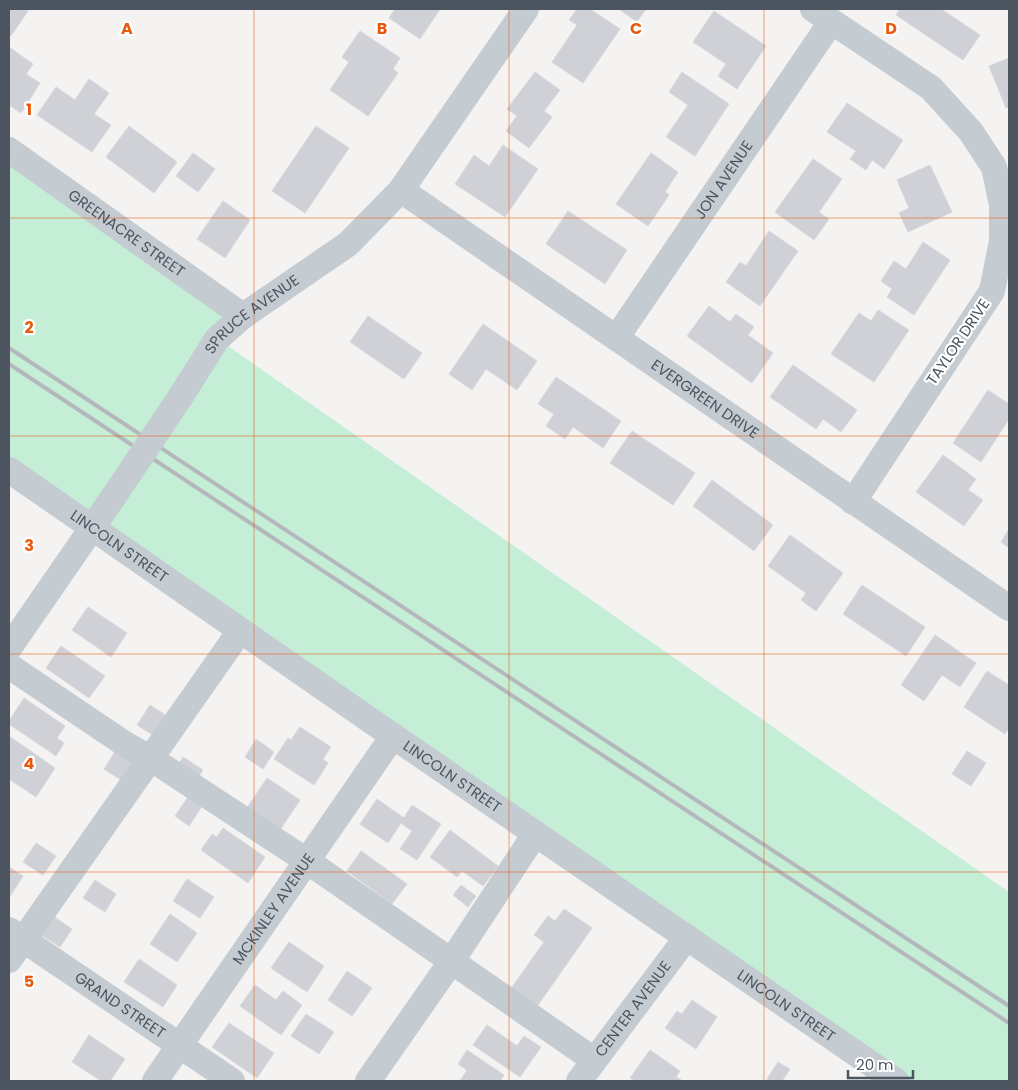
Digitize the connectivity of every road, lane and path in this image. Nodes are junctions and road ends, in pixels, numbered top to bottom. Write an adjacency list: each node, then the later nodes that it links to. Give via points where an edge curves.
1 (526, 9): 5 (street, SPRUCE AVENUE)
2 (822, 15): 4 (street, TAYLOR DRIVE, via 931,88); 7 (street, JON AVENUE)
3 (9, 150): 6 (street, GREENACRE STREET)
4 (1002, 165): 9 (street, TAYLOR DRIVE, via 1002,241 992,291)
5 (401, 190): 6 (street, SPRUCE AVENUE, via 348,244); 7 (street, EVERGREEN DRIVE)
6 (243, 316): 10 (street, SPRUCE AVENUE, bridge, via 217,339)
7 (617, 337): 9 (street, EVERGREEN DRIVE)
8 (9, 470): 10 (street, LINCOLN STREET)
9 (853, 502): 11 (street, EVERGREEN DRIVE)
10 (92, 529): 12 (street, LINCOLN STREET); 13 (street, SPRUCE AVENUE)
11 (1009, 608)
12 (240, 631): 15 (street, LINCOLN STREET); 16 (street)
13 (9, 648)
14 (9, 666): 16 (street)
15 (393, 736): 17 (street, LINCOLN STREET); 18 (street, MCKINLEY AVENUE)
16 (150, 758): 18 (street); 20 (street)
17 (535, 834): 19 (street, LINCOLN STREET); 21 (street)
18 (307, 860): 21 (street); 22 (street, MCKINLEY AVENUE)
19 (687, 937): 23 (street, CENTER AVENUE); 28 (street, LINCOLN STREET)
20 (13, 943): 22 (street, GRAND STREET)
21 (451, 962): 23 (street); 26 (street)
22 (180, 1045): 24 (street, MCKINLEY AVENUE); 25 (street, GRAND STREET)
23 (594, 1060): 27 (street, CENTER AVENUE)
24 (155, 1081)
25 (232, 1081)
26 (368, 1081)
27 (579, 1081)
28 (896, 1081)

